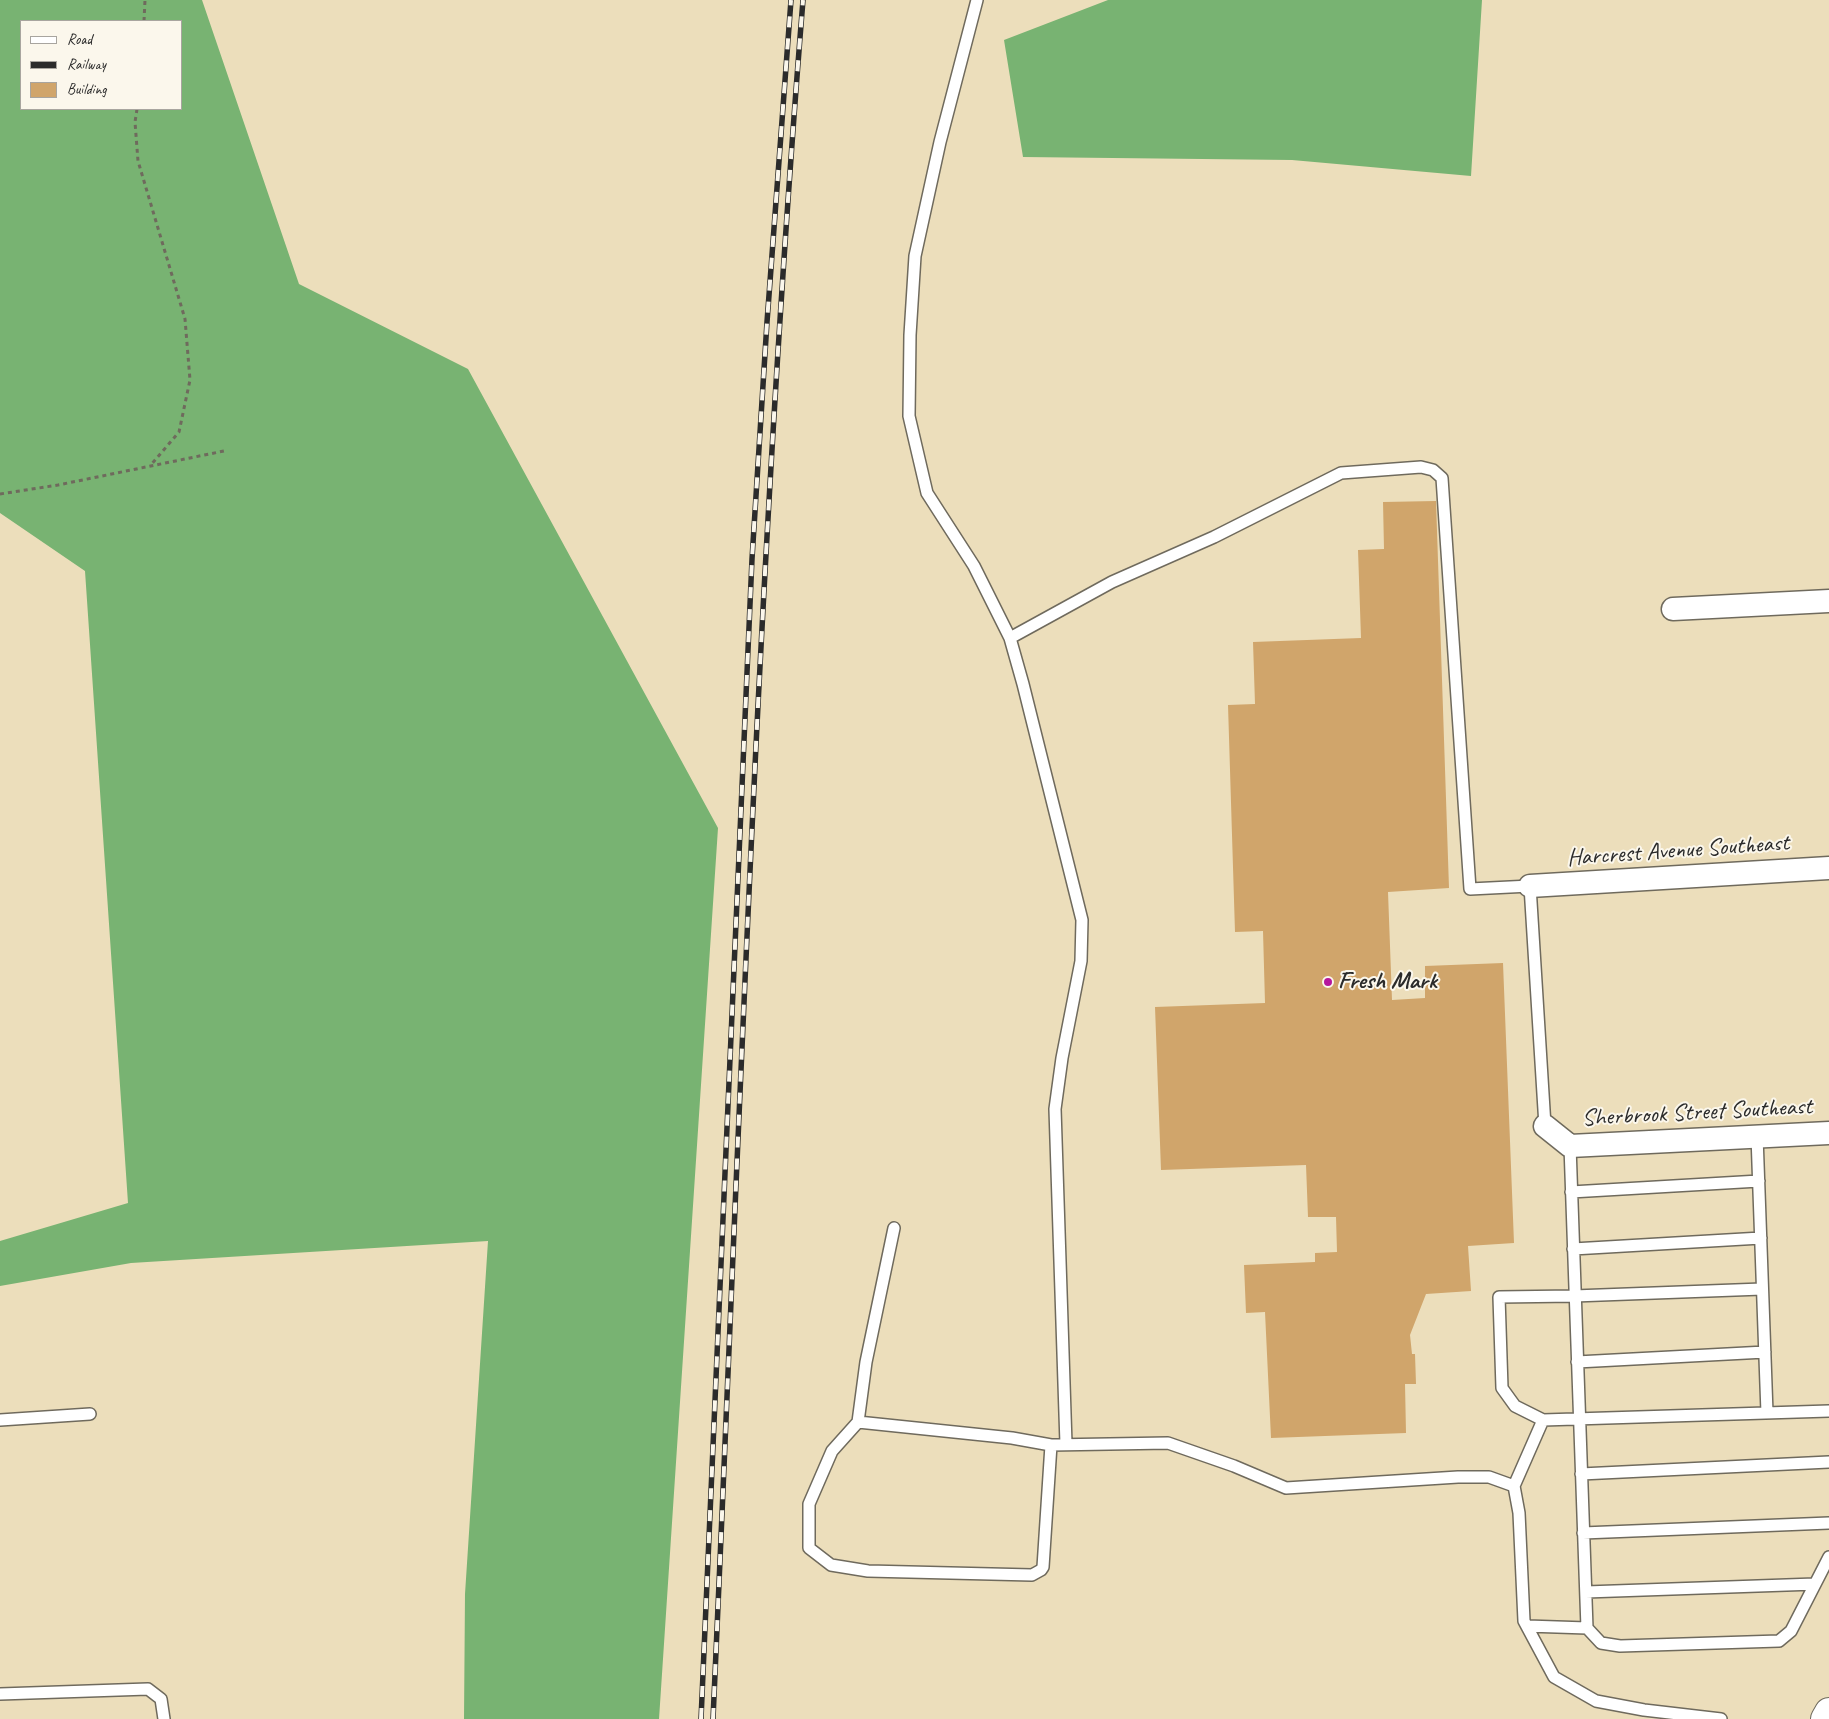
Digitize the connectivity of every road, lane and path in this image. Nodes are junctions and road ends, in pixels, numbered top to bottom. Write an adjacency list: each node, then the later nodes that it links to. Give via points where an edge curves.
1 (144, 0): 3 (path)
2 (976, 0): 10 (lane, via 915,256 909,416 926,493 974,566)
3 (144, 20)
4 (138, 110): 6 (path, via 135,122 138,161 186,319 190,380 179,432)
5 (224, 451): 6 (path)
6 (150, 466): 7 (path)
7 (0, 494)
8 (1829, 601): 9 (street)
9 (1673, 609)
10 (1010, 638): 12 (lane, via 1112,582 1214,537 1341,473 1421,467 1433,470 1442,478 1470,889); 33 (lane, via 1082,920 1081,961 1055,1109)
11 (1829, 868): 12 (street, Harcrest Avenue Southeast)
12 (1530, 886): 13 (lane)
13 (1545, 1126): 16 (street, Sherbrook Street Southeast)
14 (1829, 1132): 15 (street, Sherbrook Street Southeast)
15 (1757, 1136): 16 (street, Sherbrook Street Southeast); 17 (lane)
16 (1570, 1146): 18 (lane)
17 (1759, 1182): 18 (lane); 20 (lane)
18 (1571, 1192): 21 (lane)
19 (894, 1228): 32 (lane, via 866,1362)
20 (1761, 1238): 21 (lane); 22 (lane)
21 (1573, 1249): 23 (lane)
22 (1762, 1289): 23 (lane); 24 (lane)
23 (1574, 1296): 25 (lane); 31 (lane, via 1499,1297 1502,1388 1515,1406)
24 (1765, 1352): 25 (lane); 27 (lane)
25 (1577, 1362): 29 (lane)
26 (1829, 1411): 27 (lane)
27 (1767, 1413): 29 (lane)
28 (90, 1414): 30 (lane)
29 (1579, 1419): 31 (lane); 36 (lane)
30 (0, 1420)
31 (1543, 1420): 37 (lane)
32 (858, 1422): 34 (lane); 34 (lane, via 832,1451 809,1504 809,1548 832,1565 868,1570 1032,1575 1041,1570 1044,1567)
33 (1066, 1444): 34 (lane); 37 (lane, via 1168,1442 1286,1488 1458,1477 1489,1477)
34 (1051, 1445)
35 (1829, 1462): 36 (lane)
36 (1581, 1474): 39 (lane)
37 (1514, 1486): 43 (lane, via 1519,1513 1524,1621)
38 (1829, 1522): 39 (lane)
39 (1583, 1533): 42 (lane)
40 (1829, 1557): 41 (lane)
41 (1816, 1584): 42 (lane); 44 (lane, via 1791,1631 1779,1641 1620,1646 1601,1643)
42 (1586, 1592): 44 (lane)
43 (1527, 1626): 44 (lane); 48 (lane, via 1554,1677 1596,1701)
44 (1587, 1628)
45 (0, 1694): 47 (lane, via 148,1689 161,1699)
46 (1829, 1712): 49 (main road)
47 (164, 1719)
48 (1721, 1719)
49 (1825, 1719)

